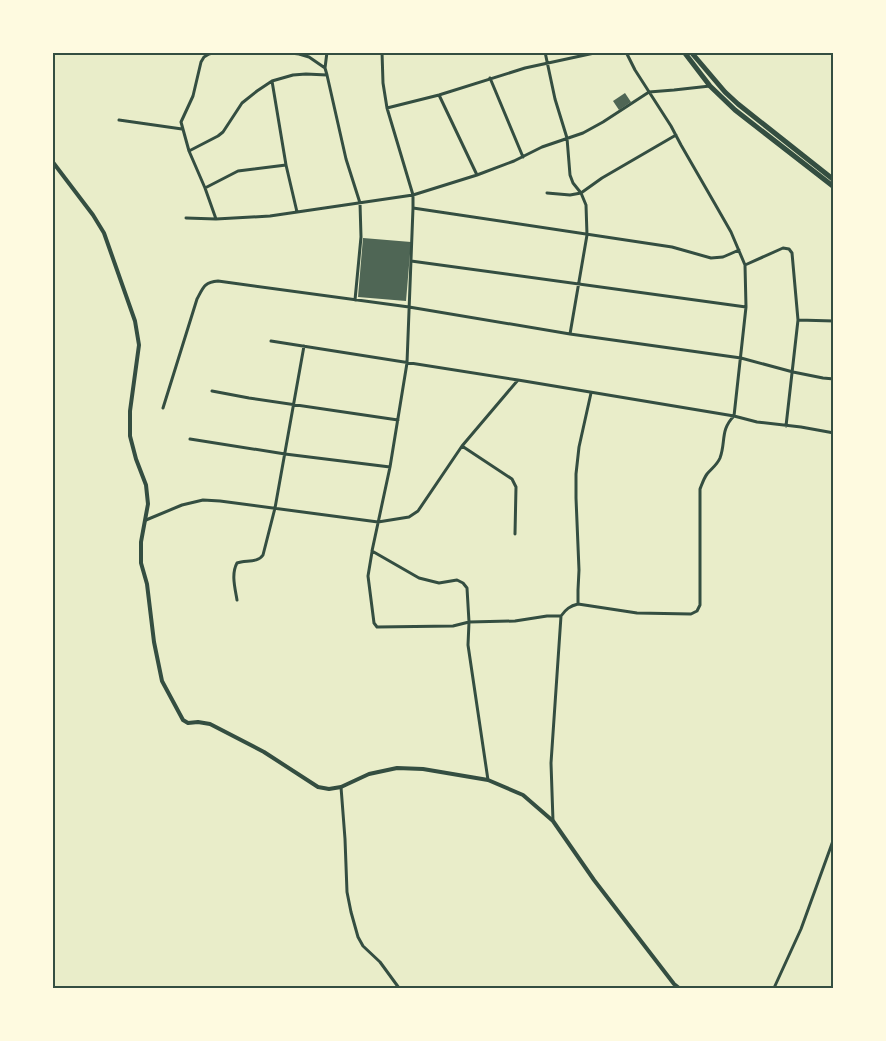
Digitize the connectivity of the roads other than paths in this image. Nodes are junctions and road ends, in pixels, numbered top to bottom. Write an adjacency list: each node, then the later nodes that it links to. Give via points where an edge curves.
1 (216, 52): 20 (street, via 201,62)
2 (282, 52): 11 (street, via 309,57)
3 (327, 52): 11 (street)
4 (382, 52): 18 (street)
5 (545, 52): 10 (street)
6 (599, 52): 10 (street)
7 (626, 52): 16 (street)
8 (684, 52): 15 (highway)
9 (691, 52): 28 (highway, via 738,104)
10 (547, 63): 13 (street); 22 (street)
11 (325, 68): 12 (street)
12 (328, 75): 14 (street, via 293,75); 34 (street, via 346,159)
13 (490, 78): 17 (street); 24 (street)
14 (272, 81): 23 (street, via 242,103 223,132); 26 (street)
15 (710, 86): 16 (street); 29 (highway, via 749,122)
16 (649, 92): 21 (street); 22 (street, via 603,122)
17 (439, 95): 18 (street); 27 (street)
18 (387, 108): 33 (street)
19 (119, 120): 20 (street)
20 (182, 129): 23 (street)
21 (676, 135): 32 (street); 40 (street)
22 (567, 138): 24 (street); 32 (street, via 570,176)
23 (189, 151): 30 (street)
24 (523, 157): 27 (street)
25 (52, 161): 72 (street, via 104,233 135,322 139,345 130,436 146,485)
26 (286, 165): 30 (street, via 238,171); 36 (street)
27 (477, 175): 33 (street)
28 (834, 180)
29 (834, 187)
30 (204, 188): 38 (street)
31 (547, 193): 32 (street, via 570,196)
32 (581, 193): 39 (street, via 586,205)
33 (413, 195): 34 (street); 35 (street)
34 (360, 203): 36 (street); 44 (street, via 361,237)
35 (414, 208): 39 (street); 41 (street)
36 (297, 212): 38 (street)
37 (186, 218): 38 (street)
38 (216, 219)
39 (587, 234): 40 (street, via 672,247 711,258); 43 (street)
40 (739, 250): 42 (street)
41 (411, 261): 43 (street); 45 (street)
42 (745, 265): 46 (street); 47 (street, via 783,248 789,249)
43 (578, 284): 46 (street); 49 (street)
44 (355, 300): 45 (street); 60 (street, via 210,282 197,299)
45 (410, 307): 49 (street); 53 (street)
46 (746, 307): 52 (street)
47 (798, 320): 48 (street); 54 (street)
48 (834, 321)
49 (570, 334): 52 (street)
50 (272, 341): 51 (street)
51 (304, 346): 53 (street); 59 (street)
52 (741, 358): 54 (street); 61 (street)
53 (407, 363): 56 (street); 62 (street)
54 (793, 372): 55 (street); 63 (street)
55 (834, 379)
56 (518, 380): 58 (street); 66 (street)
57 (212, 391): 59 (street)
58 (591, 393): 61 (street); 77 (street, via 576,474)
59 (294, 404): 62 (street); 67 (street)
60 (163, 408)
61 (734, 416): 63 (street); 77 (street, via 728,422 719,460 700,489 698,611 691,614 637,613)
62 (398, 420): 68 (street)
63 (786, 426): 64 (street)
64 (834, 433)
65 (190, 439): 67 (street)
66 (462, 446): 73 (street, via 418,511 409,517); 74 (street, via 512,479 516,487)
67 (286, 454): 68 (street); 71 (street)
68 (390, 467): 73 (street)
69 (834, 496): 70 (street)
70 (834, 503)
71 (276, 508): 72 (street, via 203,500); 73 (street); 76 (street, via 261,558 237,563 234,569)
72 (146, 520): 81 (street, via 141,563 147,584 154,642 162,681 183,720 210,724 264,752 318,787)
73 (378, 522): 75 (street)
74 (515, 534)
75 (372, 552): 79 (street, via 419,578 439,583 457,580 463,583 467,588); 79 (street, via 368,576 377,627 453,626)
76 (237, 600)
77 (578, 604): 78 (street, via 571,605)
78 (561, 616): 79 (street); 82 (street, via 551,763)
79 (469, 622): 80 (street, via 468,645)
80 (488, 780): 81 (street, via 397,768 369,774); 82 (street, via 523,796)
81 (341, 787): 85 (street, via 347,892 358,937)
82 (553, 821): 84 (street)
83 (834, 838): 88 (street, via 801,929)
84 (674, 984): 86 (street); 87 (street)
85 (399, 988)
86 (672, 988)
87 (679, 988)
88 (774, 988)

